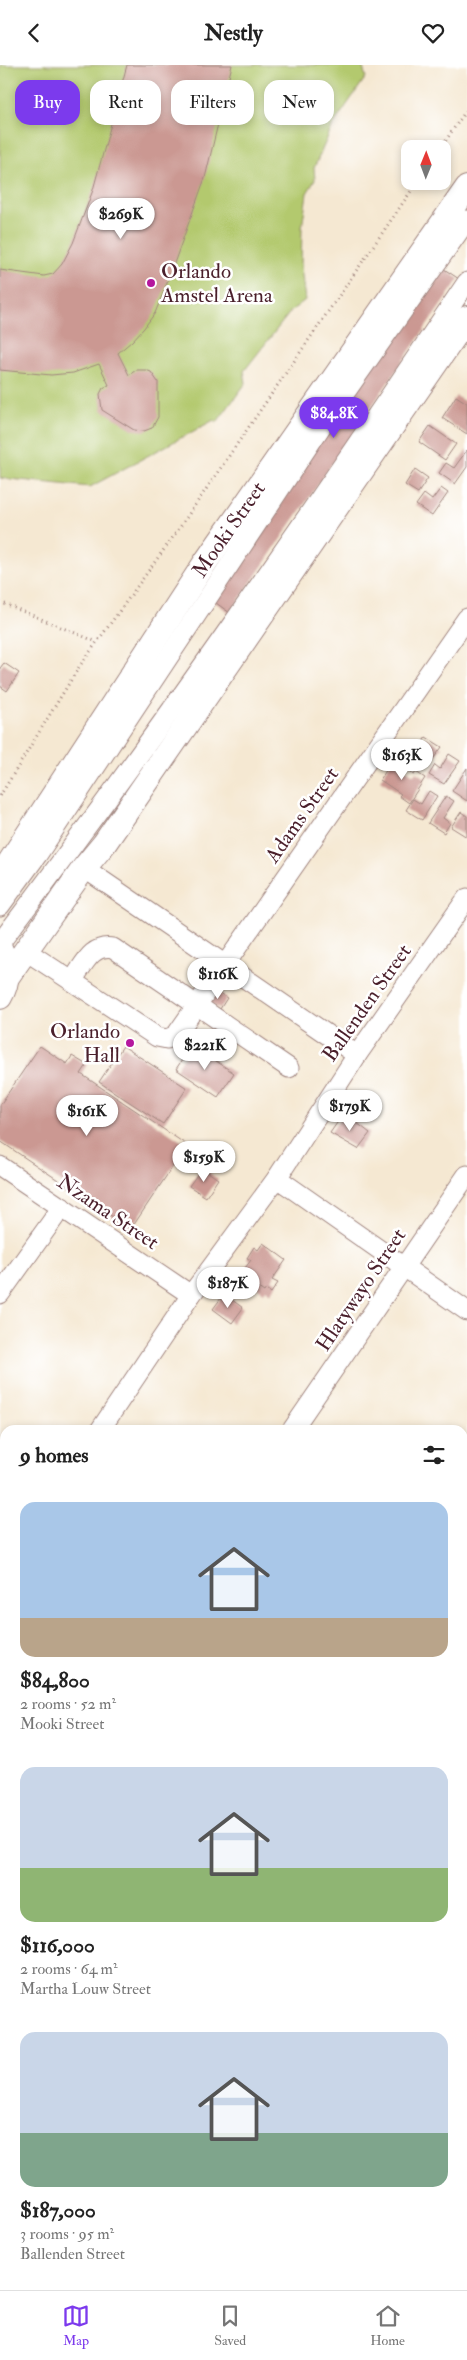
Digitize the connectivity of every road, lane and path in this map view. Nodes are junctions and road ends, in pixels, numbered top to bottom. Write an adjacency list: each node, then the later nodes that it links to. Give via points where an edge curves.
1 (467, 109): 2 (path)
2 (446, 140)
3 (467, 188): 13 (main road, Mooki Street, via 205,563)
4 (412, 190): 10 (path)
5 (467, 220): 15 (street, Mooki Street, via 323,425 38,854)
6 (467, 282): 16 (street, via 166,719)
7 (467, 318): 12 (main road, via 104,844)
8 (0, 602): 10 (path)
9 (467, 618): 19 (street, Adams Street)
10 (97, 642): 11 (path)
11 (0, 796)
12 (84, 868): 18 (main road); 19 (street)
13 (0, 877)
14 (467, 898): 23 (street, Ballenden Street)
15 (0, 906)
16 (0, 943)
17 (0, 948): 21 (main road, via 6,960)
18 (26, 951): 20 (street); 21 (main road)
19 (225, 964): 22 (street, Adams Street); 23 (street)
20 (72, 981): 22 (street, Adams Street, via 157,1037 167,1039 176,1035); 22 (street, via 95,949 103,946 113,948)
21 (4, 987)
22 (197, 1005): 24 (street)
23 (357, 1055): 27 (street, Ballenden Street)
24 (289, 1068)
25 (0, 1166): 28 (street, Nzama Street)
26 (467, 1175): 29 (street, Hlatywayo Street)
27 (277, 1179): 29 (street); 31 (street, Ballenden Street)
28 (62, 1207): 30 (street); 31 (street, Nzama Street)
29 (404, 1267): 32 (street); 34 (street, Hlatywayo Street)
30 (0, 1293)
31 (191, 1295): 33 (street, Ballenden Street)
32 (467, 1311)
33 (103, 1425)
34 (295, 1425)

